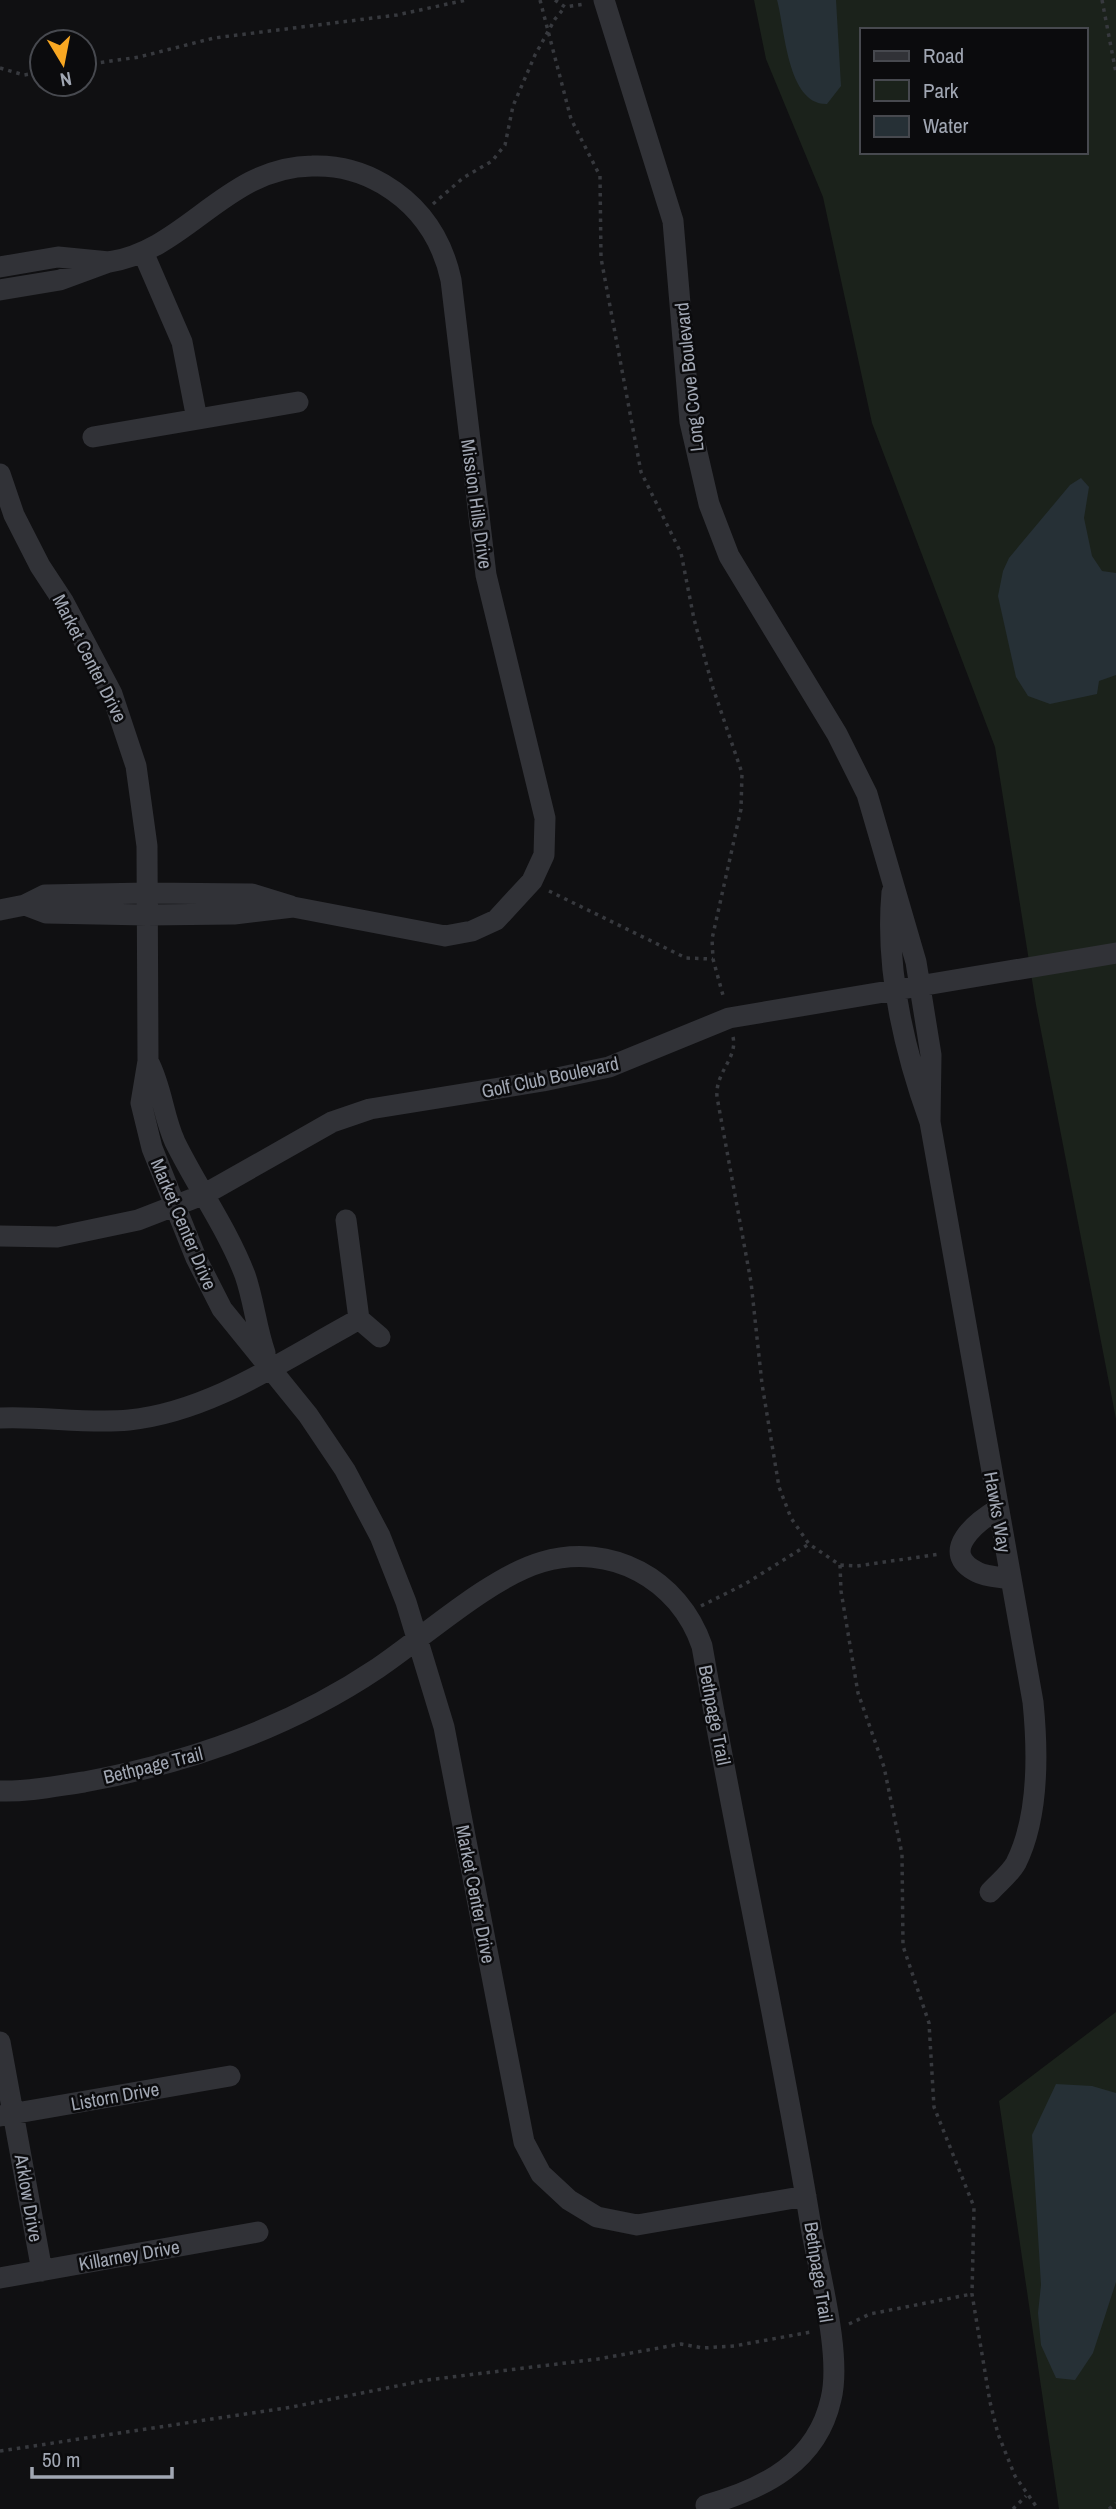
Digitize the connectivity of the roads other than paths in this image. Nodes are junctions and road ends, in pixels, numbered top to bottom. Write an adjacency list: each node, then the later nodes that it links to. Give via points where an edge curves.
1 (604, 0): 10 (street, Long Cove Boulevard, via 673,221 690,422 709,504 729,556 854,765 876,819)
2 (143, 252): 3 (street, Mission Hills Drive); 7 (street, via 181,342); 14 (street, Mission Hills Drive, via 245,182 294,166 343,169 374,178 421,214 443,251 451,280 486,575 545,818 544,855 532,881 496,920 458,936 429,935)
3 (109, 262): 4 (street, Mission Hills Drive, via 58,257); 5 (street, Mission Hills Drive, via 60,279)
4 (0, 267)
5 (0, 290)
6 (298, 402): 7 (street)
7 (197, 419): 8 (street)
8 (93, 437)
9 (0, 474): 11 (street, Market Center Drive, via 14,515 124,722 141,794)
10 (892, 887): 17 (street, Long Cove Boulevard, via 909,930); 18 (street, Long Cove Boulevard, via 888,933)
11 (147, 893): 12 (street, Mission Hills Drive, via 45,895); 14 (street, Mission Hills Drive, via 252,894); 15 (street, Market Center Drive)
12 (25, 905): 13 (street, Mission Hills Drive); 15 (street, Mission Hills Drive, via 46,913)
13 (1, 906)
14 (293, 906): 15 (street, Mission Hills Drive, via 234,914)
15 (147, 915): 19 (street, Market Center Drive)
16 (1116, 953): 17 (street, Golf Club Boulevard)
17 (920, 985): 18 (street, Golf Club Boulevard); 20 (street, Hawks Way, via 931,1055)
18 (897, 989): 20 (street, Hawks Way, via 909,1059); 21 (street, Golf Club Boulevard, via 729,1018 609,1067 370,1109 332,1122)
19 (148, 1061): 21 (street, Market Center Drive, via 175,1141); 22 (street, Market Center Drive, via 141,1103 145,1124)
20 (930, 1122): 31 (street, Hawks Way)
21 (205, 1194): 22 (street, Golf Club Boulevard); 25 (street, Market Center Drive)
22 (176, 1206): 24 (street, Golf Club Boulevard, via 90,1232 57,1237); 26 (street, Market Center Drive)
23 (346, 1220): 27 (street)
24 (0, 1236)
25 (239, 1262): 26 (street); 29 (street, Market Center Drive)
26 (205, 1276): 29 (street, Market Center Drive, via 222,1309)
27 (359, 1319): 28 (street); 29 (street)
28 (380, 1337)
29 (272, 1369): 30 (street, via 191,1405 132,1420 85,1423); 33 (street, Market Center Drive, via 345,1470 380,1536)
30 (0, 1418)
31 (998, 1509): 32 (street, Hawks Way); 32 (street, via 974,1525 961,1550 978,1573)
32 (1011, 1579): 35 (street, Hawks Way, via 1033,1702 1037,1776 1015,1865)
33 (418, 1638): 34 (street, Bethpage Trail, via 341,1691 195,1756 56,1787); 39 (street, Market Center Drive, via 444,1727 518,2118 524,2143 541,2175 597,2217 637,2225); 39 (street, Bethpage Trail, via 519,1572 540,1562 578,1557 611,1559 641,1572 674,1595 688,1615 702,1646)
34 (0, 1791)
35 (990, 1892)
36 (0, 2042): 38 (street, Arklow Drive)
37 (230, 2076): 38 (street, Listorn Drive)
38 (7, 2115): 41 (street, Arklow Drive)
39 (806, 2196): 43 (street, Bethpage Trail, via 828,2329 834,2380 831,2399 814,2440 799,2460 775,2479)
40 (258, 2232): 41 (street, Killarney Drive)
41 (42, 2271): 42 (street, Killarney Drive)
42 (0, 2278)
43 (706, 2505)

